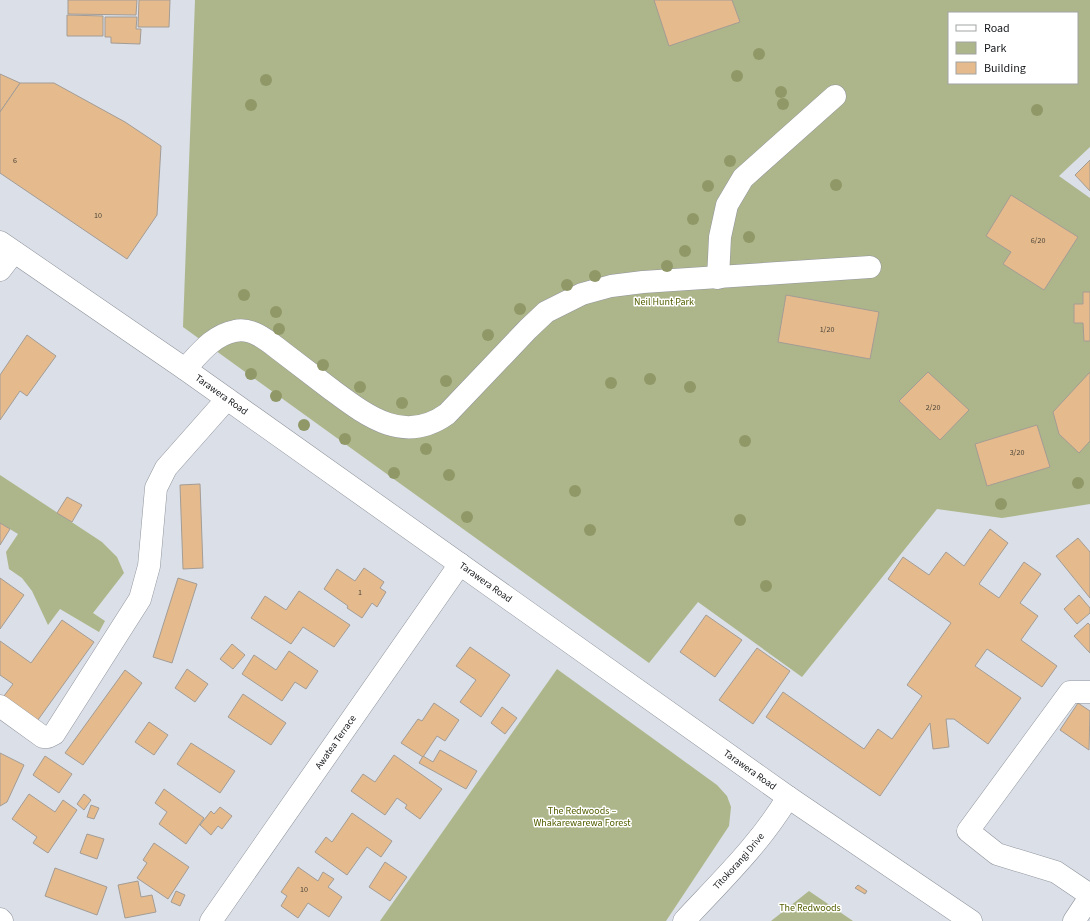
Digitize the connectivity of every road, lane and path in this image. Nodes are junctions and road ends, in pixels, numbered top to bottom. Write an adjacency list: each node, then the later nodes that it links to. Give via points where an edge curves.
1 (835, 96): 5 (main road, via 743,178 727,205 720,237)
2 (7, 247): 4 (main road); 6 (main road, Tarawera Road)
3 (870, 267): 5 (main road)
4 (0, 270)
5 (718, 278): 6 (main road, via 611,286 570,299 537,320 447,414 433,422 415,426 397,427 367,415 266,340 244,330 233,331 215,340)
6 (185, 369): 7 (main road, Tarawera Road)
7 (227, 399): 8 (main road, Tarawera Road); 10 (main road, via 166,468 156,488 149,566 140,599 54,734 43,737)
8 (460, 564): 11 (main road, Tarawera Road); 13 (main road, Awatea Terrace)
9 (1090, 692): 12 (main road, via 1070,692 968,831 997,854 1056,872)
10 (0, 706)
11 (788, 797): 14 (main road, Tītokorangi Drive, via 750,850); 15 (main road, Tarawera Road)
12 (1090, 896): 16 (main road)
13 (211, 921)
14 (684, 921)
15 (972, 921)
16 (1074, 921)

